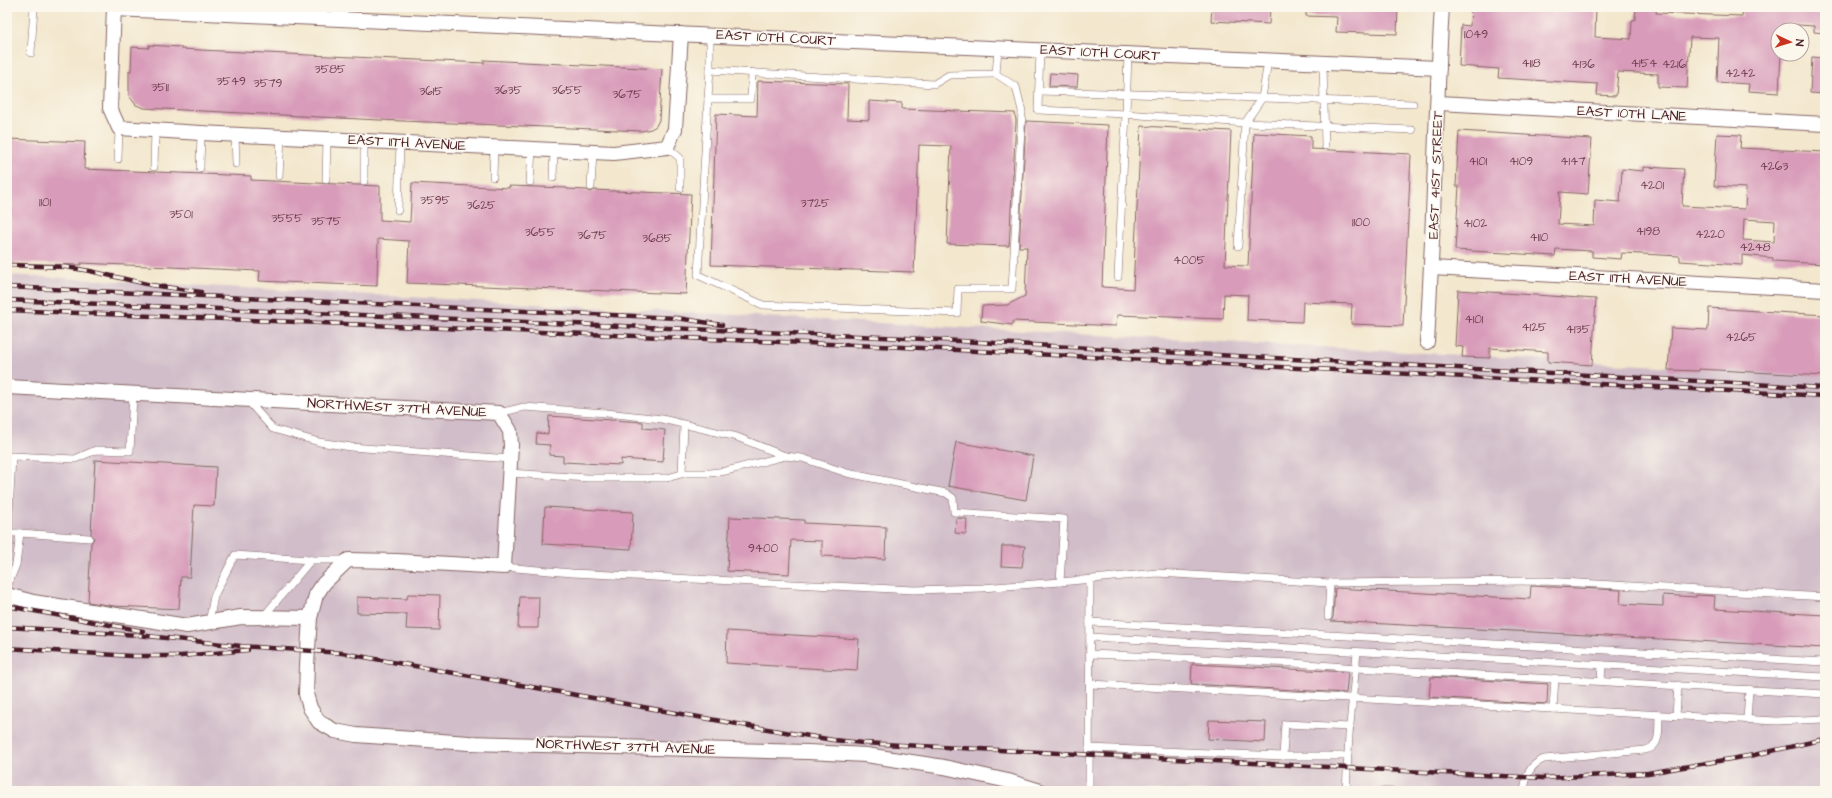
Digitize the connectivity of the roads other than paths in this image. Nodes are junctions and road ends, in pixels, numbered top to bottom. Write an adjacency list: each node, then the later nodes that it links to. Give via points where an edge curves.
1 (34, 7): 8 (lane)
2 (1442, 7): 12 (street, EAST 41ST STREET)
3 (114, 8): 4 (street, EAST 10TH COURT); 27 (street, via 110,108)
4 (681, 34): 5 (street, EAST 10TH COURT); 38 (street, via 675,129)
5 (710, 35): 6 (street, EAST 10TH COURT); 13 (lane)
6 (998, 49): 7 (street, EAST 10TH COURT); 15 (lane)
7 (1040, 50): 9 (street, EAST 10TH COURT); 16 (lane)
8 (30, 53)
9 (1128, 54): 10 (street, EAST 10TH COURT); 17 (lane)
10 (1268, 61): 11 (street, EAST 10TH COURT); 18 (lane)
11 (1324, 63): 12 (street, EAST 10TH COURT); 20 (lane)
12 (1439, 68): 21 (street, EAST 41ST STREET)
13 (710, 70): 14 (lane); 19 (lane)
14 (752, 72): 15 (lane, via 934,84 949,75); 19 (lane, via 751,99)
15 (996, 74): 19 (lane, via 1016,87 1022,111 1012,290 958,289 957,313 763,305 698,275)
16 (1039, 91): 17 (lane); 23 (lane, via 1038,110)
17 (1127, 94): 18 (lane); 23 (lane)
18 (1262, 98): 20 (lane); 24 (lane)
19 (708, 99)
20 (1323, 100): 22 (lane); 26 (lane)
21 (1439, 103): 25 (street, EAST 10TH LANE); 56 (street, EAST 41ST STREET)
22 (1413, 104)
23 (1126, 114): 24 (lane); 57 (lane)
24 (1245, 123): 26 (lane); 55 (lane)
25 (1825, 124)
26 (1326, 125): 29 (lane); 36 (lane)
27 (120, 128): 28 (street, EAST 11TH AVENUE); 42 (lane)
28 (155, 130): 30 (street, EAST 11TH AVENUE); 44 (lane)
29 (1412, 130)
30 (201, 133): 31 (street, EAST 11TH AVENUE); 45 (lane)
31 (235, 135): 32 (street, EAST 11TH AVENUE); 43 (lane)
32 (281, 137): 33 (street, EAST 11TH AVENUE); 46 (lane)
33 (327, 139): 34 (street, EAST 11TH AVENUE); 49 (lane)
34 (364, 141): 35 (street, EAST 11TH AVENUE); 50 (lane)
35 (400, 143): 37 (street, EAST 11TH AVENUE); 54 (lane)
36 (1325, 146)
37 (494, 147): 39 (street, EAST 11TH AVENUE); 47 (lane)
38 (667, 147): 41 (street, EAST 11TH AVENUE, via 614,153); 53 (lane, via 680,158)
39 (532, 149): 40 (street, EAST 11TH AVENUE); 51 (lane)
40 (554, 150): 41 (street, EAST 11TH AVENUE); 48 (lane)
41 (593, 152): 52 (lane)
42 (118, 159)
43 (236, 164)
44 (154, 167)
45 (200, 168)
46 (279, 176)
47 (493, 177)
48 (553, 178)
49 (326, 179)
50 (364, 181)
51 (530, 182)
52 (591, 187)
53 (680, 188)
54 (398, 210)
55 (1238, 246)
56 (1432, 268): 58 (street, EAST 11TH AVENUE); 59 (street, EAST 41ST STREET)
57 (1118, 277)
58 (1825, 290)
59 (1427, 342)
60 (7, 387): 61 (street, NORTHWEST 37TH AVENUE)
61 (133, 395): 62 (street, NORTHWEST 37TH AVENUE); 68 (lane, via 130,451 96,450 75,459 12,456 8,533)
62 (248, 401): 63 (street, NORTHWEST 37TH AVENUE); 66 (lane, via 273,429 318,442)
63 (499, 413): 64 (lane, via 530,407 649,417); 66 (street, NORTHWEST 37TH AVENUE, via 510,431)
64 (684, 425): 65 (lane, via 737,437); 67 (lane)
65 (785, 456): 67 (lane, via 710,474); 74 (lane, via 802,458 859,476 946,493 953,498 954,512 1064,519)
66 (510, 466): 67 (lane, via 604,478 667,478); 72 (street, NORTHWEST 37TH AVENUE)
67 (682, 473)
68 (20, 533): 69 (lane); 76 (lane, via 16,565)
69 (89, 538)
70 (311, 560): 71 (lane); 79 (lane); 83 (lane, via 235,555 214,596)
71 (348, 560): 72 (street); 80 (street, NORTHWEST 37TH AVENUE, via 320,588)
72 (504, 567): 74 (lane, via 895,590 959,589)
73 (1090, 580): 74 (lane); 75 (lane, via 1157,573); 82 (lane)
74 (1060, 582)
75 (1330, 583): 78 (lane, via 1544,581); 81 (lane)
76 (7, 587)
77 (7, 595): 83 (street, via 33,602 187,626)
78 (1825, 597)
79 (264, 616): 80 (street); 83 (street, via 228,618)
80 (310, 618): 107 (street, NORTHWEST 37TH AVENUE, via 306,680 308,702 319,722 329,729 342,733 469,744 866,755 944,767)
81 (1328, 618)
82 (1090, 622): 84 (lane); 87 (lane)
83 (209, 623)
84 (1090, 637): 85 (lane); 86 (lane)
85 (1357, 652): 88 (lane); 89 (lane)
86 (1090, 654): 89 (lane, via 1270,661); 93 (lane)
87 (1825, 662)
88 (1602, 665): 90 (lane); 92 (lane)
89 (1357, 668): 91 (lane); 97 (lane)
90 (1825, 677)
91 (1555, 678): 92 (lane); 98 (lane)
92 (1601, 680): 94 (lane)
93 (1090, 684): 97 (lane); 104 (lane)
94 (1678, 685): 95 (lane); 100 (lane)
95 (1748, 689): 96 (lane); 102 (lane)
96 (1825, 694)
97 (1352, 697): 98 (lane); 103 (lane)
98 (1554, 709): 99 (lane)
99 (1659, 715): 100 (lane); 112 (lane, via 1657,744 1653,747 1645,750 1544,759 1531,767)
100 (1676, 716): 102 (lane)
101 (1825, 719): 102 (lane, via 1787,722)
102 (1747, 720)
103 (1350, 727): 105 (lane, via 1285,724); 106 (lane)
104 (1090, 748): 105 (lane); 108 (lane)
105 (1283, 756): 106 (lane)
106 (1347, 756): 109 (lane)
107 (1040, 791)
108 (1089, 791)
109 (1346, 791)
110 (1382, 791): 111 (lane)
111 (1392, 791)
112 (1524, 791)

